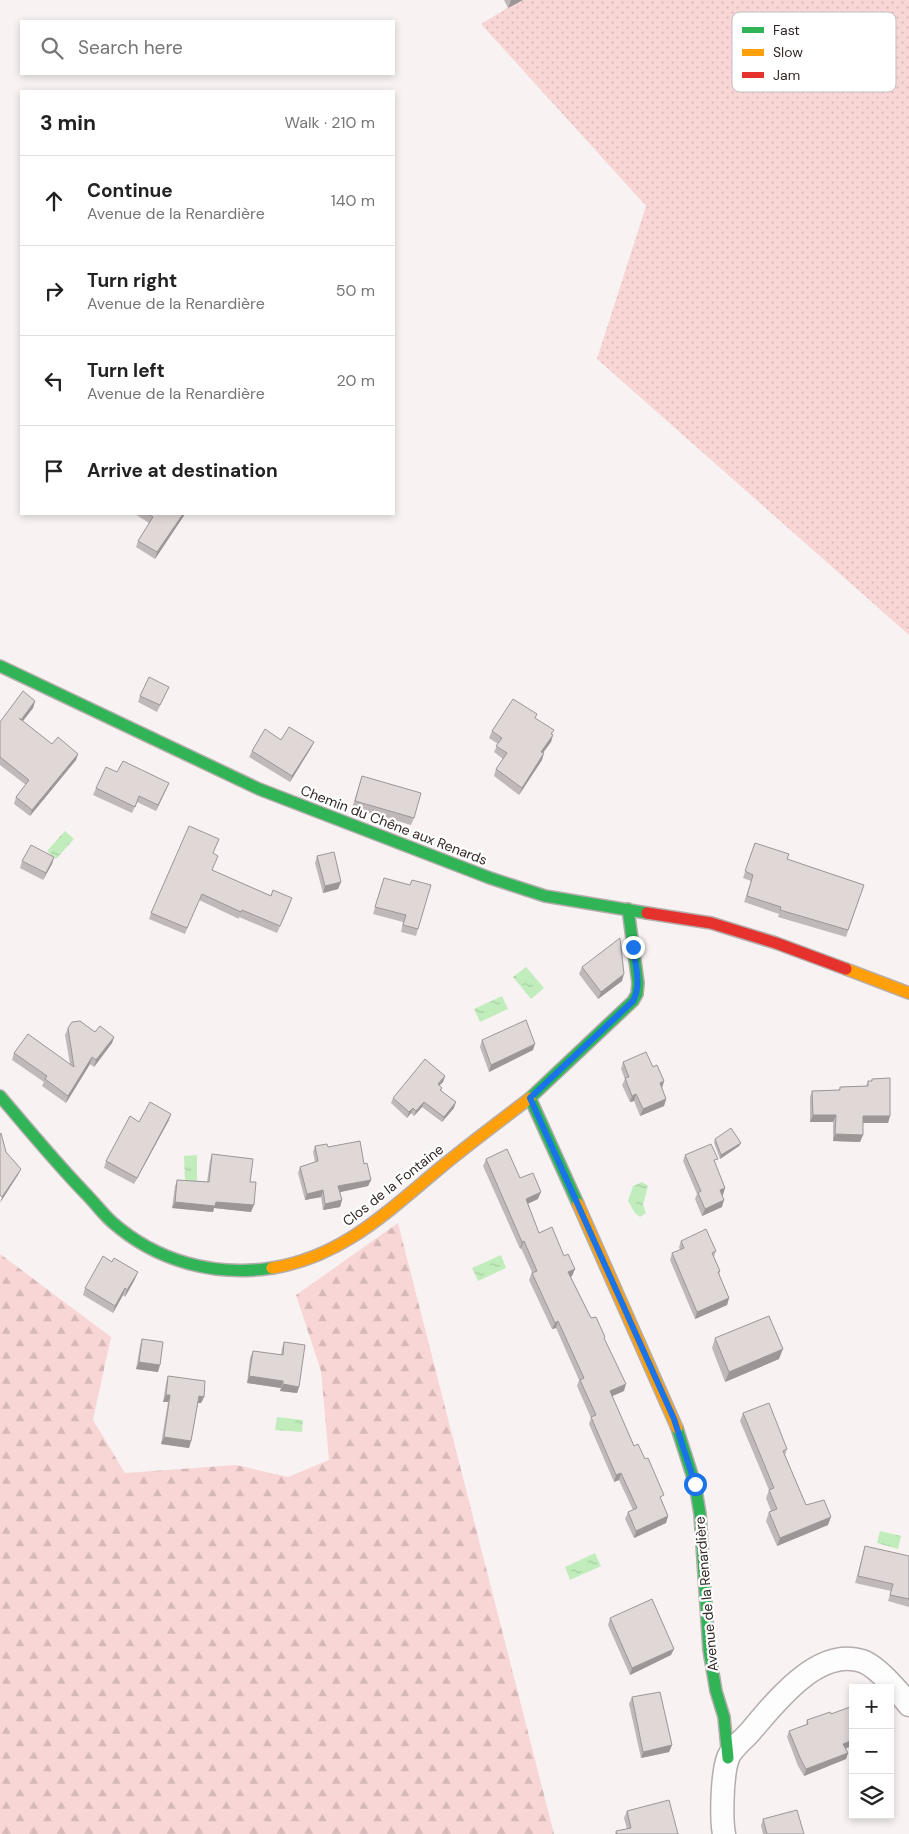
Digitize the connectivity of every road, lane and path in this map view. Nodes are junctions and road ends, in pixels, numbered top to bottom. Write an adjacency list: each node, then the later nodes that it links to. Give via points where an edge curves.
1 (0, 666): 2 (street, Chemin du Chêne aux Renards, via 259,790 545,896)
2 (628, 910): 3 (street, Chemin du Chêne aux Renards, via 682,917 736,930); 5 (street, via 637,994)
3 (909, 993)
4 (0, 1096): 5 (street, Clos de la Fontaine, via 66,1174 115,1224 170,1258 193,1265 249,1271 277,1268 313,1257 345,1242)
5 (530, 1098): 7 (street, Avenue de la Renardière, via 674,1419 695,1484 709,1650 724,1717)
6 (909, 1705): 7 (street, via 892,1684 864,1661 828,1663 798,1680 772,1705)
7 (728, 1758): 8 (street, Avenue de la Renardière, via 724,1786)
8 (724, 1834)

